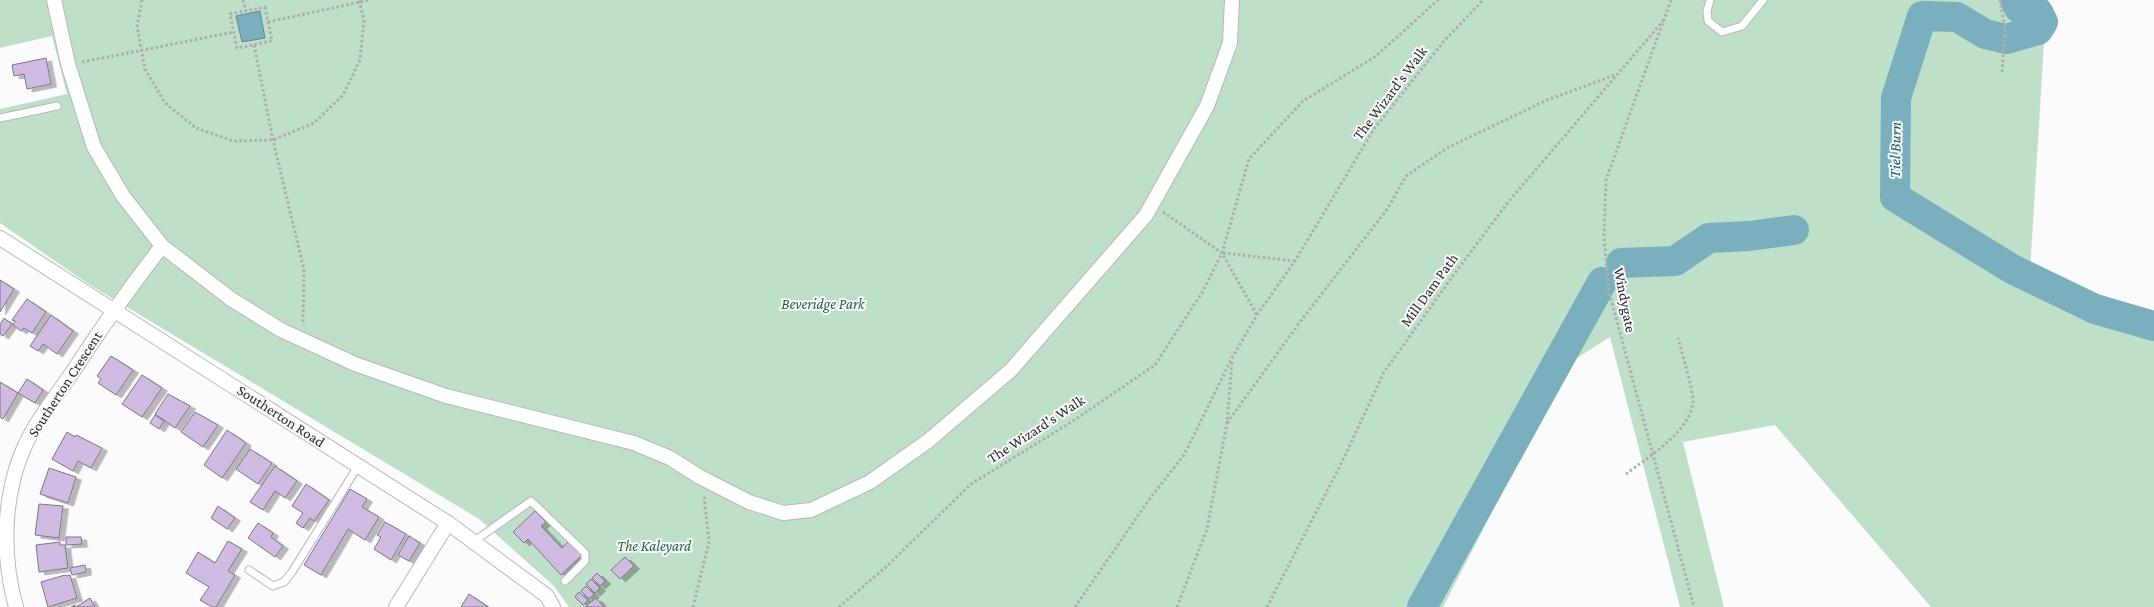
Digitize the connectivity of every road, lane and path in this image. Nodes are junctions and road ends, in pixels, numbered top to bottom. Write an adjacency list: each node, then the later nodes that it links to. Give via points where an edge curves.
1 (54, 0): 19 (street)
2 (142, 0): 18 (path, via 137,26)
3 (243, 0): 13 (path)
4 (368, 0): 12 (path)
5 (1232, 0): 25 (street, via 1230,43 1207,106)
6 (1438, 0): 28 (path, The Wizard's Walk, via 1376,56 1303,101 1249,159)
7 (1483, 0): 29 (path, The Wizard's Walk, via 1444,41 1374,129)
8 (1671, 0): 14 (path, Windygate)
9 (1710, 0): 10 (lane, via 1708,21 1722,32 1742,26)
10 (1763, 0)
11 (2000, 0): 20 (path, via 2004,29)
12 (360, 1): 15 (path); 24 (path, via 364,20 360,60 343,95 314,123)
13 (246, 11): 15 (path, via 265,7); 16 (path, via 230,14)
14 (1664, 21): 21 (path, Mill Dam Path); 36 (path, Windygate, via 1606,180 1604,237 1609,292)
15 (268, 22): 17 (path, via 272,41)
16 (234, 32): 17 (path, via 237,48); 18 (path)
17 (254, 45): 24 (path)
18 (141, 51): 19 (path); 24 (path, via 145,69 165,103 196,128 234,141)
19 (68, 64): 27 (street, via 94,147 123,196)
20 (2002, 73)
21 (1618, 74): 35 (path, via 1547,100 1447,148 1406,176 1388,208); 51 (path, Mill Dam Path, via 1509,201 1384,372 1342,462)
22 (57, 106): 23 (lane)
23 (0, 118)
24 (273, 140): 33 (path, via 304,270)
25 (1153, 204): 28 (path); 39 (street, via 1011,370 928,441 870,482 811,510 783,513 749,502)
26 (0, 238): 30 (street, Southerton Road)
27 (162, 246): 30 (street, Southerton Crescent); 33 (street, via 231,299)
28 (1222, 253): 29 (path); 31 (path); 48 (path, The Wizard's Walk, via 1203,291 1155,365 971,484 886,567)
29 (1295, 261): 31 (path, The Wizard's Walk)
30 (114, 309): 37 (street, Southerton Road); 44 (street, Southerton Crescent, via 32,431 16,471 6,508 5,539)
31 (1257, 315): 34 (path, The Wizard's Walk)
32 (1678, 338): 36 (path, via 1693,401 1686,420 1670,440)
33 (303, 340): 39 (street, via 355,364 446,396 634,443 670,458)
34 (1232, 358): 35 (path); 49 (path, The Wizard's Walk, via 1184,455)
35 (1227, 424): 50 (path, via 1207,529)
36 (1652, 454): 38 (path); 52 (path, Windygate)
37 (358, 466): 40 (street, Southerton Road); 42 (lane, via 284,582 273,586)
38 (1626, 474)
39 (700, 477): 47 (path, via 710,542)
40 (448, 523): 41 (street, Southerton Road); 45 (street)
41 (473, 542): 43 (lane, via 531,501 585,553 585,561); 46 (street, Southerton Road, via 547,596)
42 (249, 570)
43 (565, 581)
44 (16, 607)
45 (396, 607)
46 (553, 607)
47 (694, 607)
48 (839, 607)
49 (1075, 607)
50 (1177, 607)
51 (1267, 607)
52 (1694, 607)

